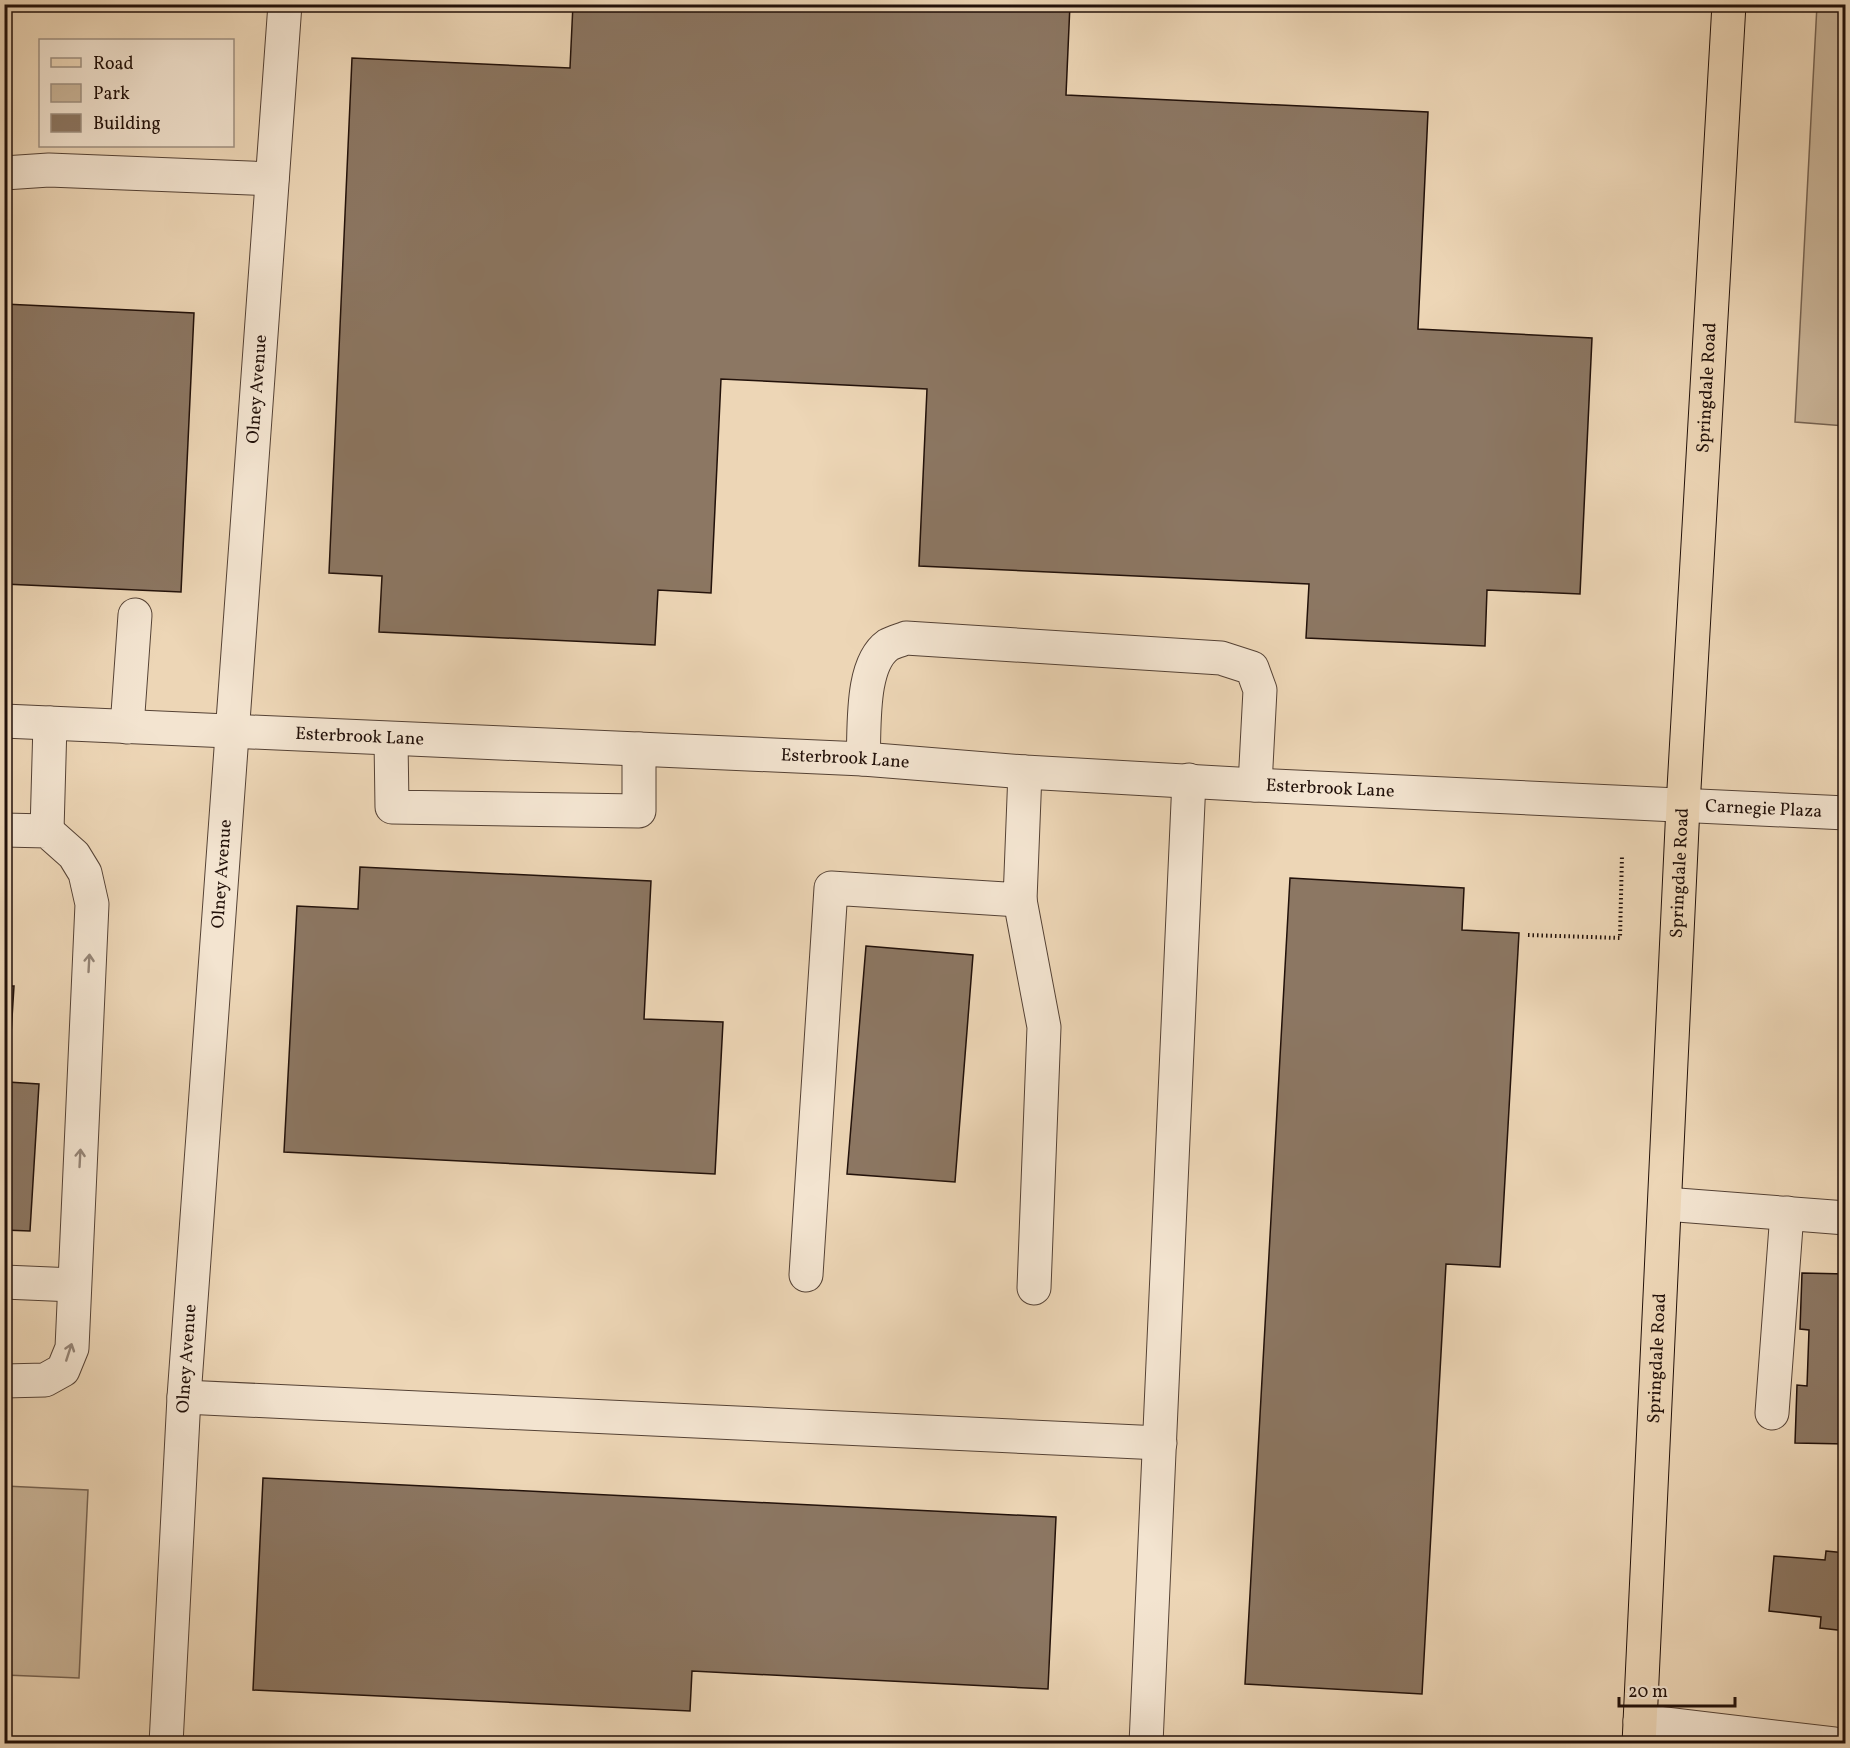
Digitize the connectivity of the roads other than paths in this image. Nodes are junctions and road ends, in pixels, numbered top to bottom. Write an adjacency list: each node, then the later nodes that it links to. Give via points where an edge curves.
1 (285, 4): 4 (street, Olney Avenue)
2 (1729, 4): 16 (main road, Springdale Road)
3 (4, 173): 4 (street, via 49,170)
4 (272, 179): 9 (street, Olney Avenue)
5 (135, 615): 8 (street)
6 (4, 721): 7 (street, Esterbrook Lane)
7 (51, 723): 8 (street, Esterbrook Lane); 19 (street)
8 (127, 727): 9 (street, Esterbrook Lane)
9 (231, 732): 10 (street, Esterbrook Lane); 29 (street, Olney Avenue)
10 (391, 739): 11 (street, Esterbrook Lane); 11 (street, via 392,807 639,811)
11 (639, 749): 12 (street, Esterbrook Lane)
12 (863, 759): 13 (street, Esterbrook Lane); 15 (street, via 868,680 888,645 906,638 1221,658 1252,668 1260,690)
13 (1025, 772): 14 (street, Esterbrook Lane); 20 (street)
14 (1189, 780): 15 (street, Esterbrook Lane); 31 (street)
15 (1255, 785): 16 (street, Esterbrook Lane)
16 (1683, 806): 17 (street, Carnegie Plaza); 21 (main road, Springdale Road)
17 (1845, 813)
18 (4, 830): 19 (street)
19 (47, 831): 26 (street, one-way to 19, via 92,904 85,873 74,855)
20 (1020, 900): 24 (street, via 831,888); 27 (street, via 1044,1027)
21 (1665, 1204): 22 (street); 32 (main road, Springdale Road)
22 (1787, 1214): 23 (street); 30 (street)
23 (1845, 1218)
24 (806, 1275)
25 (4, 1282): 26 (street)
26 (74, 1285): 28 (street, one-way to 26, via 45,1380 63,1370 72,1348)
27 (1034, 1288)
28 (4, 1381)
29 (184, 1397): 31 (street); 33 (street, Olney Avenue)
30 (1772, 1413)
31 (1160, 1443): 34 (street)
32 (1640, 1732): 35 (street)
33 (166, 1743)
34 (1146, 1743)
35 (1834, 1743)

